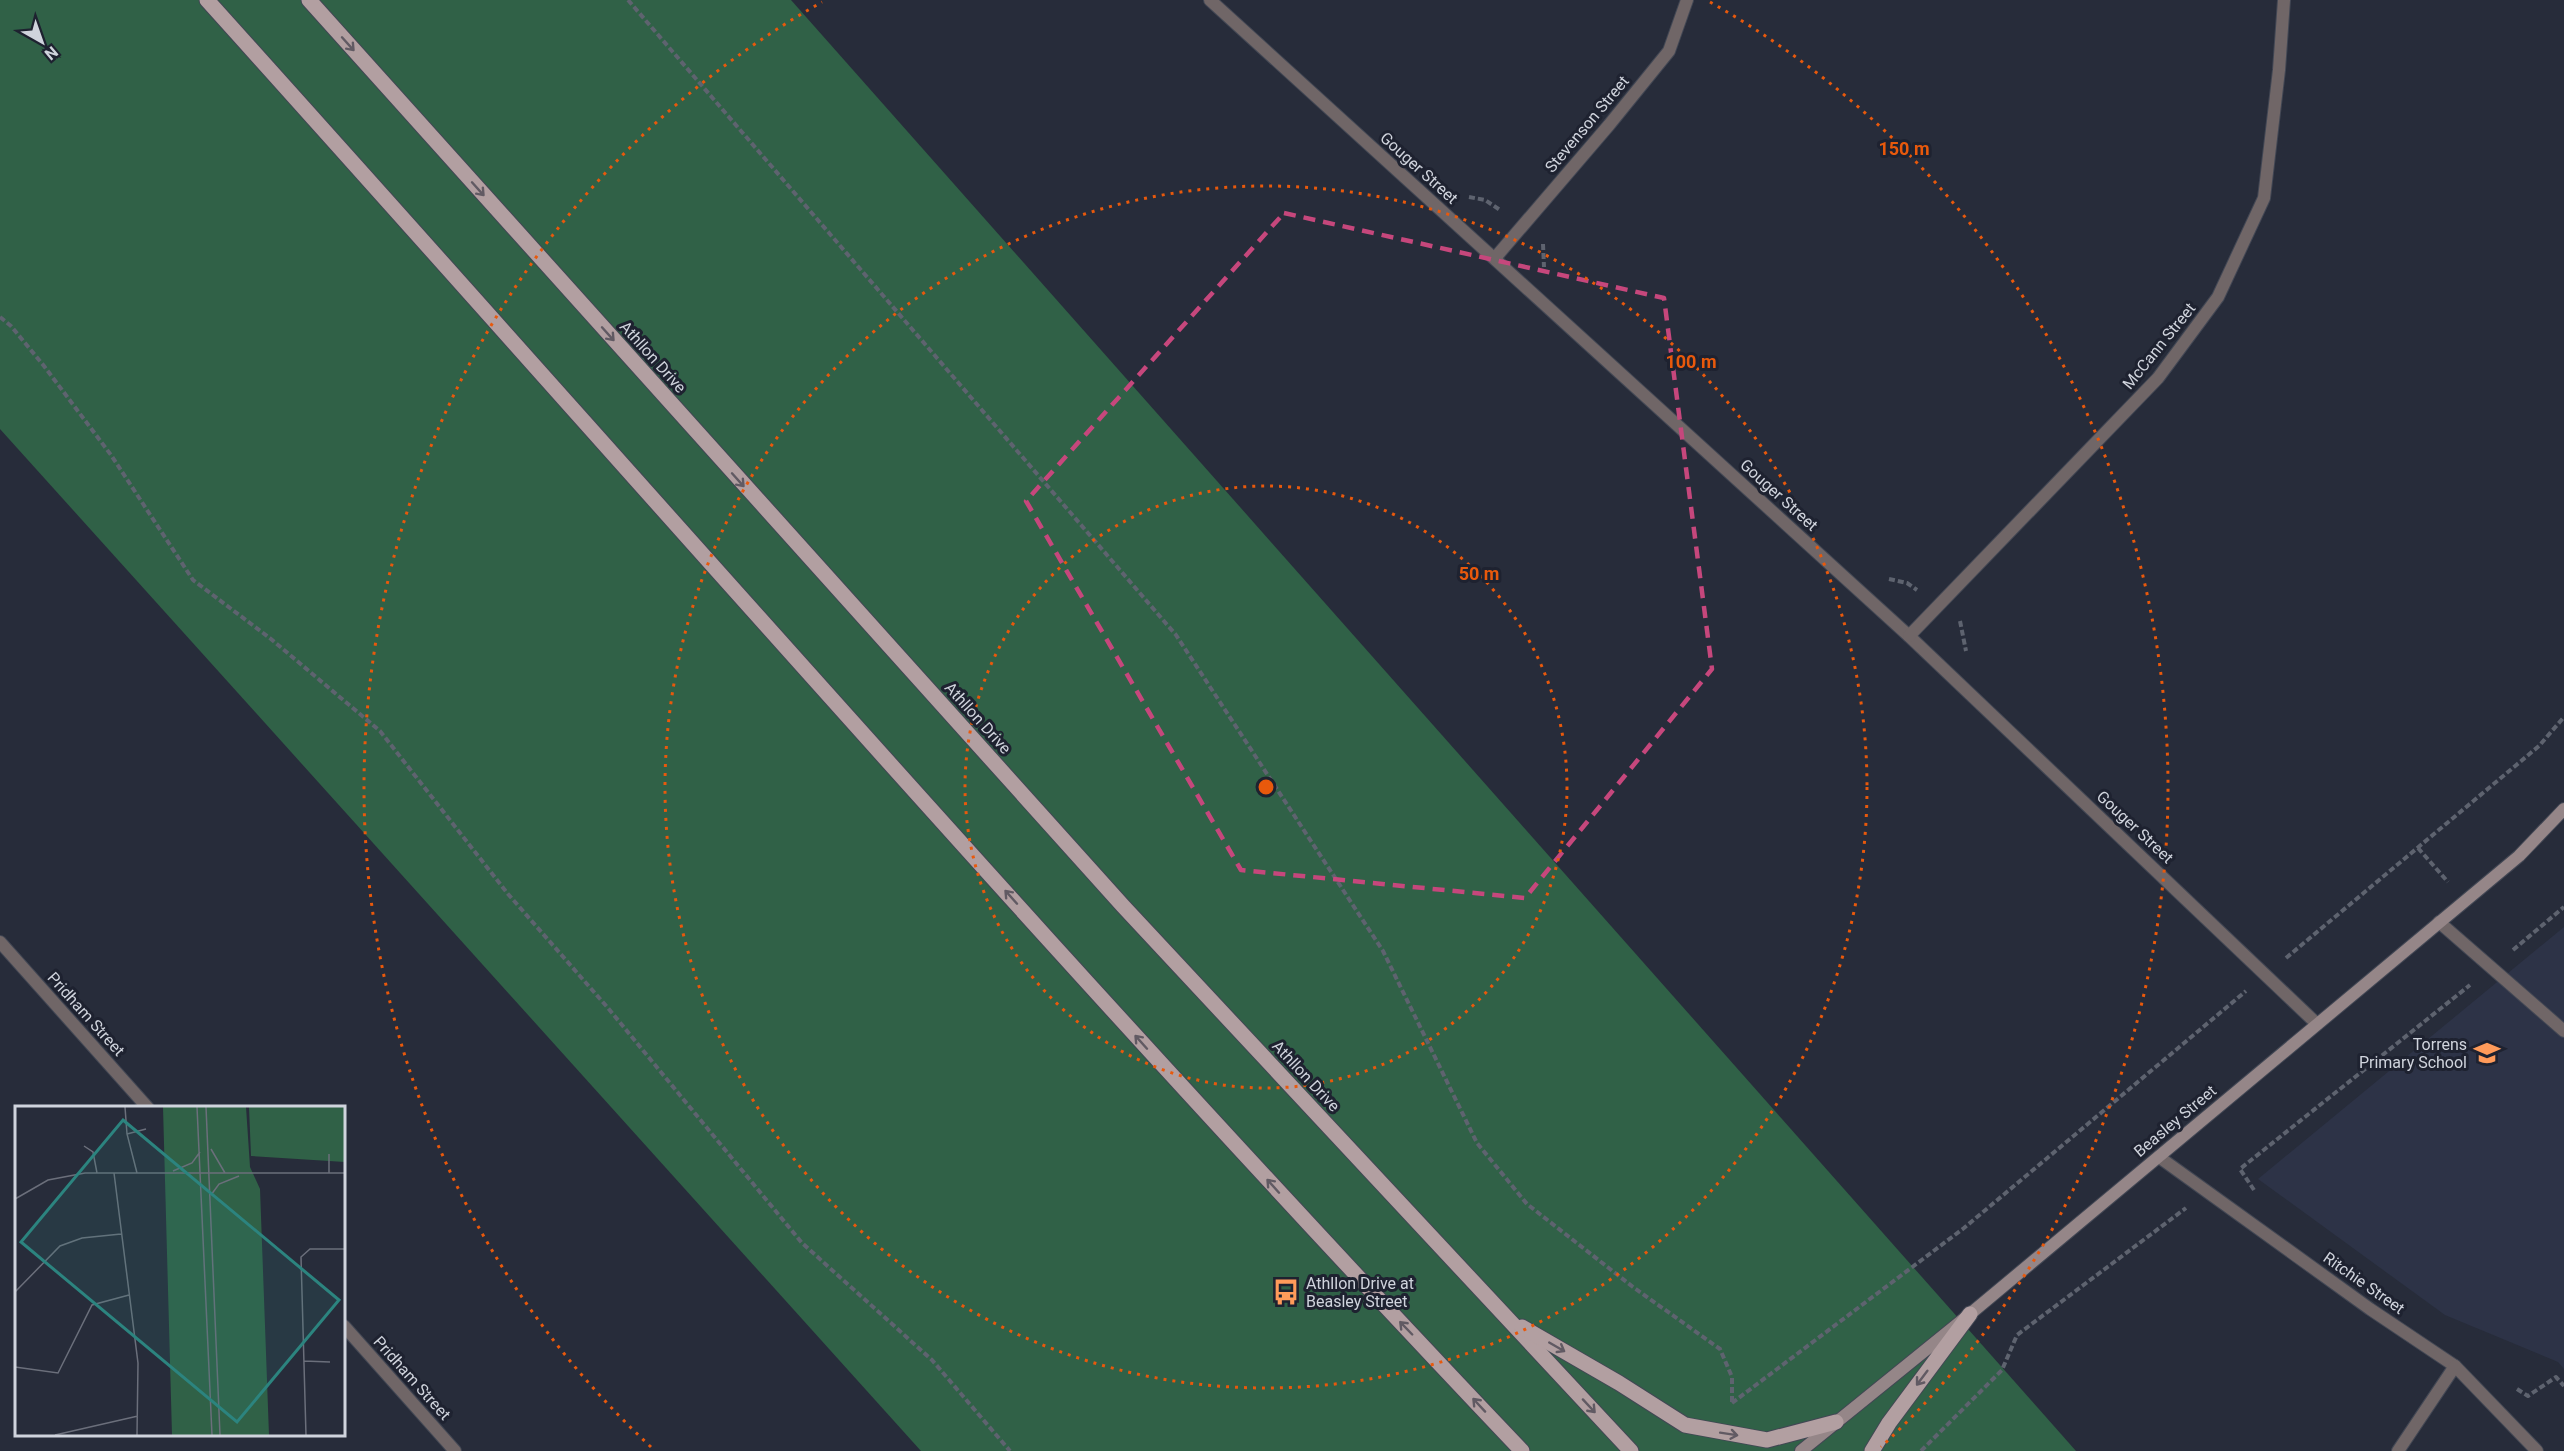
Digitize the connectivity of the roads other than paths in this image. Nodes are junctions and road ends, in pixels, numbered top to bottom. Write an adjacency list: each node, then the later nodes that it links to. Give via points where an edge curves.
1 (207, 0): 20 (main road, one-way to 1, via 1080,975)
2 (309, 0): 16 (main road, Athllon Drive, one-way to 16, via 1115,897)
3 (1210, 0): 6 (street, Gouger Street)
4 (1687, 0): 6 (street, Stevenson Street, via 1669,51)
5 (2284, 0): 7 (street, McCann Street, via 2264,198 2218,297 2158,378)
6 (1495, 258): 7 (street, Gouger Street)
7 (1909, 636): 11 (street, Gouger Street)
8 (2564, 809): 9 (main road, Beasley Street, via 2519,856)
9 (2439, 922): 11 (main road, Beasley Street); 12 (street)
10 (0, 942): 13 (street, Pridham Street)
11 (2318, 1024): 14 (main road, Beasley Street)
12 (2564, 1031)
13 (147, 1106)
14 (2159, 1156): 15 (main road, Beasley Street); 18 (street, Ritchie Street, via 2370,1310)
15 (1970, 1314): 19 (main road, Beasley Street); 24 (main road, one-way to 24)
16 (1506, 1318): 19 (main road, one-way to 19, via 1685,1425 1767,1440); 22 (main road, Athllon Drive, one-way to 22)
17 (345, 1327): 21 (street, Pridham Street)
18 (2455, 1366): 25 (street); 26 (street, Ritchie Street)
19 (1836, 1422): 23 (main road, Beasley Street)
20 (1516, 1447)
21 (455, 1451)
22 (1631, 1451)
23 (1801, 1451)
24 (1872, 1451)
25 (2398, 1451)
26 (2536, 1451)

